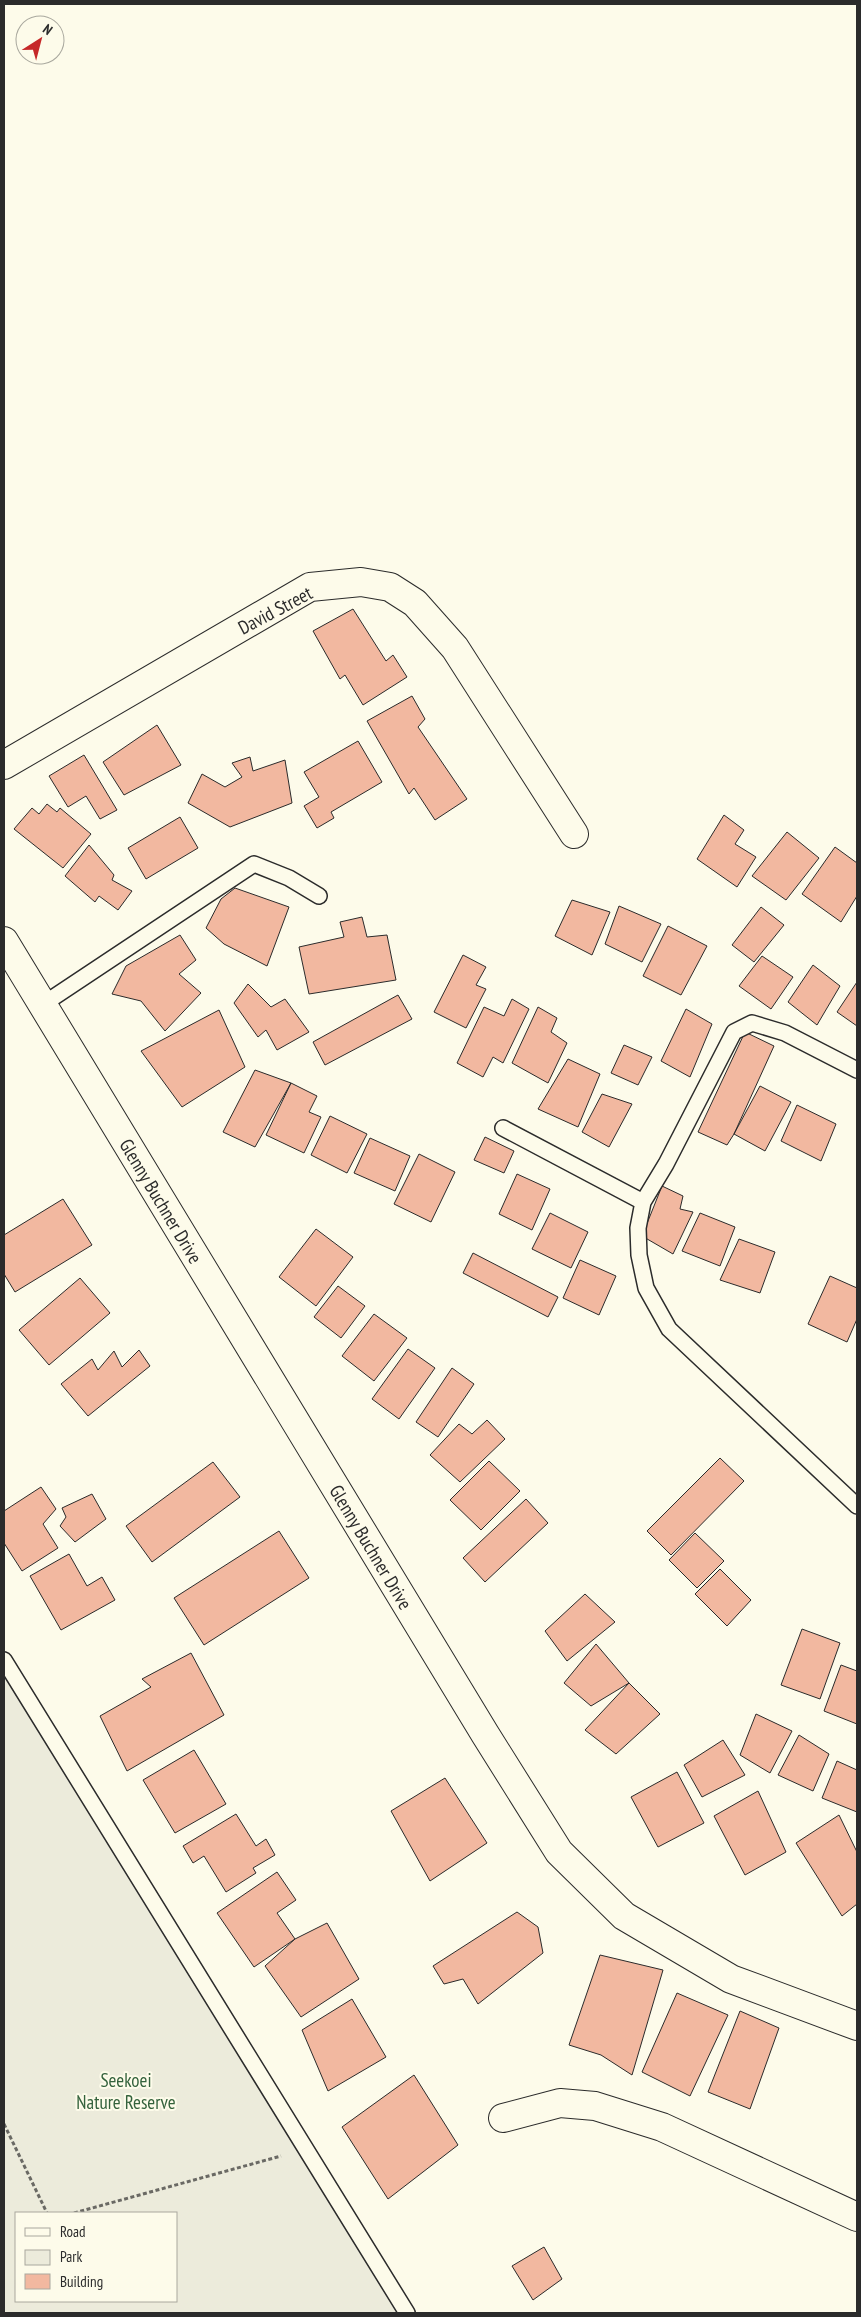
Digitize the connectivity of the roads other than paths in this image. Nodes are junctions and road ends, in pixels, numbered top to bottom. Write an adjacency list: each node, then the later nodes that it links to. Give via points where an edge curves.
1 (4, 765): 2 (street, David Street, via 310,587 361,582 390,587 415,603 455,648)
2 (574, 834)
3 (319, 896): 5 (lane, via 289,878 254,864)
4 (4, 941): 5 (street, Glenny Buchner Drive)
5 (42, 1005): 11 (street, Glenny Buchner Drive, via 484,1734 559,1852 624,1916 731,1979)
6 (857, 1070): 8 (lane, via 785,1033 752,1023 734,1032)
7 (503, 1128): 8 (lane)
8 (643, 1202): 9 (lane, via 638,1228 639,1255 646,1288 669,1329)
9 (857, 1506)
10 (4, 1660): 14 (lane)
11 (857, 2026)
12 (503, 2118): 13 (street, via 560,2103 595,2106 662,2127)
13 (857, 2217)
14 (407, 2313)

